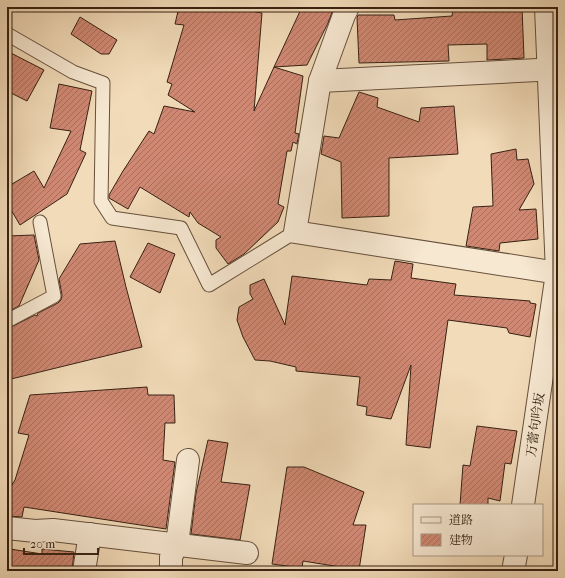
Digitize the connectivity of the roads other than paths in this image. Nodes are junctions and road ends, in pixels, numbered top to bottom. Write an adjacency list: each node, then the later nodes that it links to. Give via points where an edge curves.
1 (348, 7): 5 (street)
2 (546, 7): 4 (street, 万蕾句吟坂)
3 (7, 34): 7 (lane, via 73,72 103,83 101,200 112,218 181,228 209,285)
4 (553, 70): 5 (street); 8 (street, 万蕾句吟坂)
5 (320, 81): 7 (street)
6 (40, 222): 9 (lane, via 54,296)
7 (295, 232): 8 (street)
8 (558, 273): 11 (street, 万蕾句吟坂)
9 (7, 320)
10 (188, 460): 14 (street)
11 (523, 504)
12 (7, 528): 13 (street)
13 (90, 534): 14 (street); 17 (street)
14 (177, 544): 15 (street); 18 (street, via 171,557)
15 (247, 553)
16 (516, 556): 19 (street)
17 (84, 571)
18 (171, 571)
19 (513, 571)

